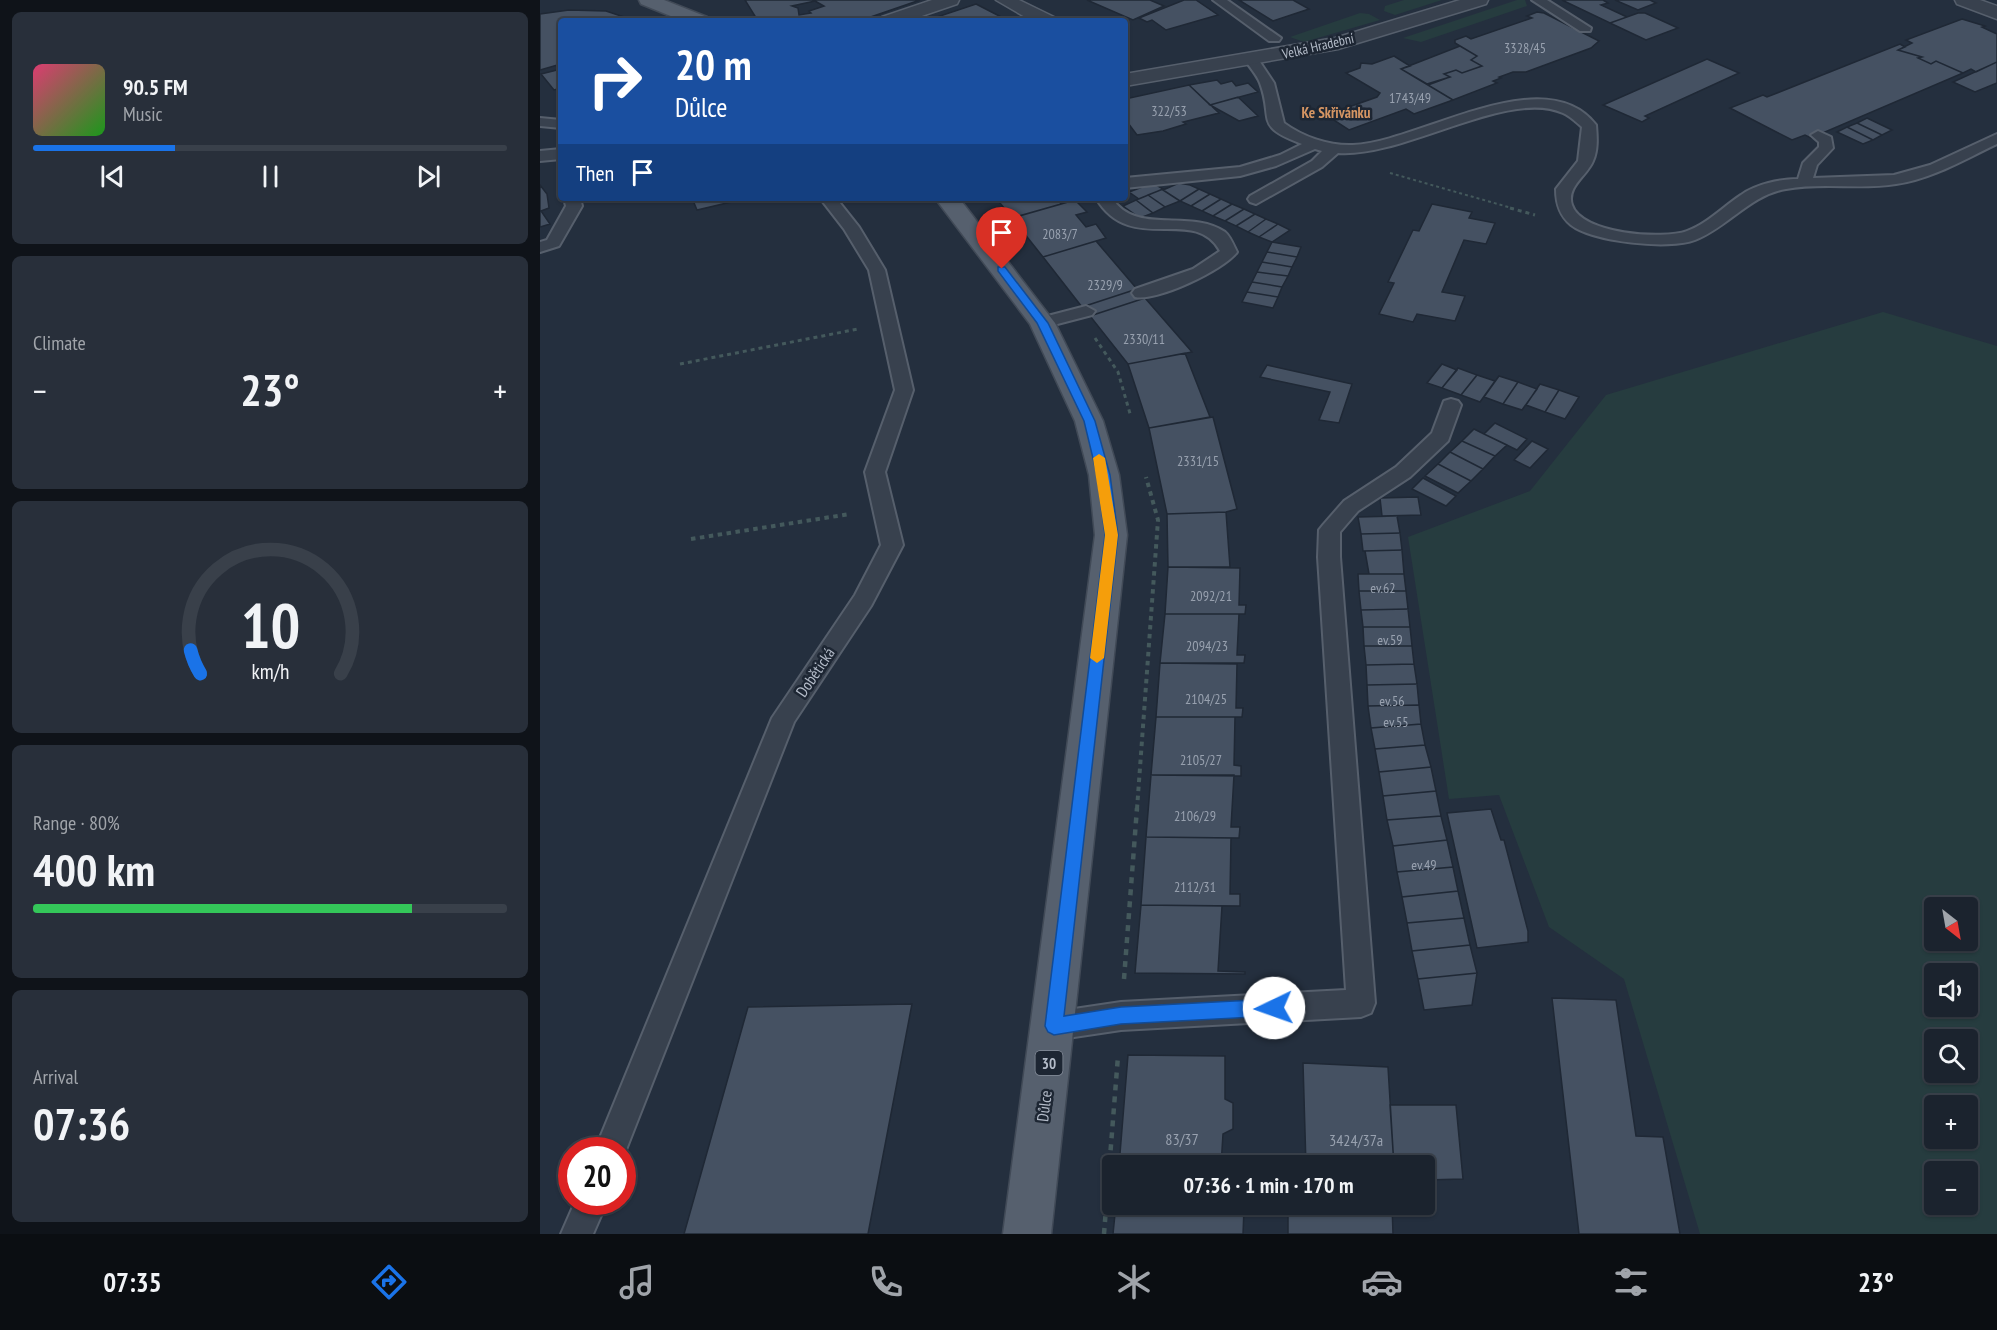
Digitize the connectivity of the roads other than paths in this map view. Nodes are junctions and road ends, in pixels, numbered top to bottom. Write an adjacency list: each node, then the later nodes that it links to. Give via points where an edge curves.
1 (648, 0): 10 (main road)
2 (702, 0): 11 (main road)
3 (950, 0): 12 (street)
4 (1005, 0): 13 (street)
5 (1219, 0): 15 (lane)
6 (1479, 0): 15 (street, Velká Hradební, via 1338,43)
7 (1538, 0): 14 (lane)
8 (1964, 0): 9 (street)
9 (1997, 13)
10 (693, 18)
11 (710, 18)
12 (898, 18)
13 (1041, 18)
14 (1585, 28)
15 (1262, 47): 17 (street, Velká Hradební); 23 (lane, via 1273,117 1289,134)
16 (1128, 62): 17 (street)
17 (1153, 75): 18 (street, Velká Hradební)
18 (1128, 79)
19 (540, 122): 20 (lane)
20 (558, 124)
21 (1818, 135): 30 (lane, via 1826,140 1826,148 1807,167)
22 (1997, 138): 25 (lane)
23 (1313, 144): 24 (lane); 29 (lane, via 1272,163 1212,176)
24 (1334, 149): 30 (lane, via 1382,145 1507,105 1551,105 1569,110 1589,125 1591,151 1581,172 1564,189 1564,206 1577,222 1613,236 1649,239 1690,236 1749,196 1784,184); 31 (lane, via 1317,164)
25 (1973, 149): 27 (lane); 30 (lane, via 1935,168 1895,180)
26 (540, 156): 28 (lane)
27 (1997, 157)
28 (558, 158)
29 (1128, 182)
30 (1806, 183)
31 (1256, 199)
32 (573, 201): 36 (lane, via 574,206 553,243)
33 (830, 201): 42 (lane, Dobětická, via 877,270 904,390 874,472 891,545 863,600 784,718)
34 (949, 201): 39 (main road, Důlce / 30)
35 (1105, 201): 37 (lane, via 1137,225 1192,226 1221,236 1229,252 1214,266 1189,278)
36 (540, 247)
37 (1141, 293)
38 (1086, 311): 39 (lane)
39 (1042, 323): 41 (main road, Důlce / 30, via 1089,421 1104,475 1111,535)
40 (1451, 405): 41 (lane, via 1441,436 1403,472 1351,506 1330,530 1361,1003 1121,1016)
41 (1054, 1026): 45 (main road, Důlce / 30)
42 (616, 1137)
43 (585, 1215): 44 (lane)
44 (577, 1234)
45 (1027, 1234)

